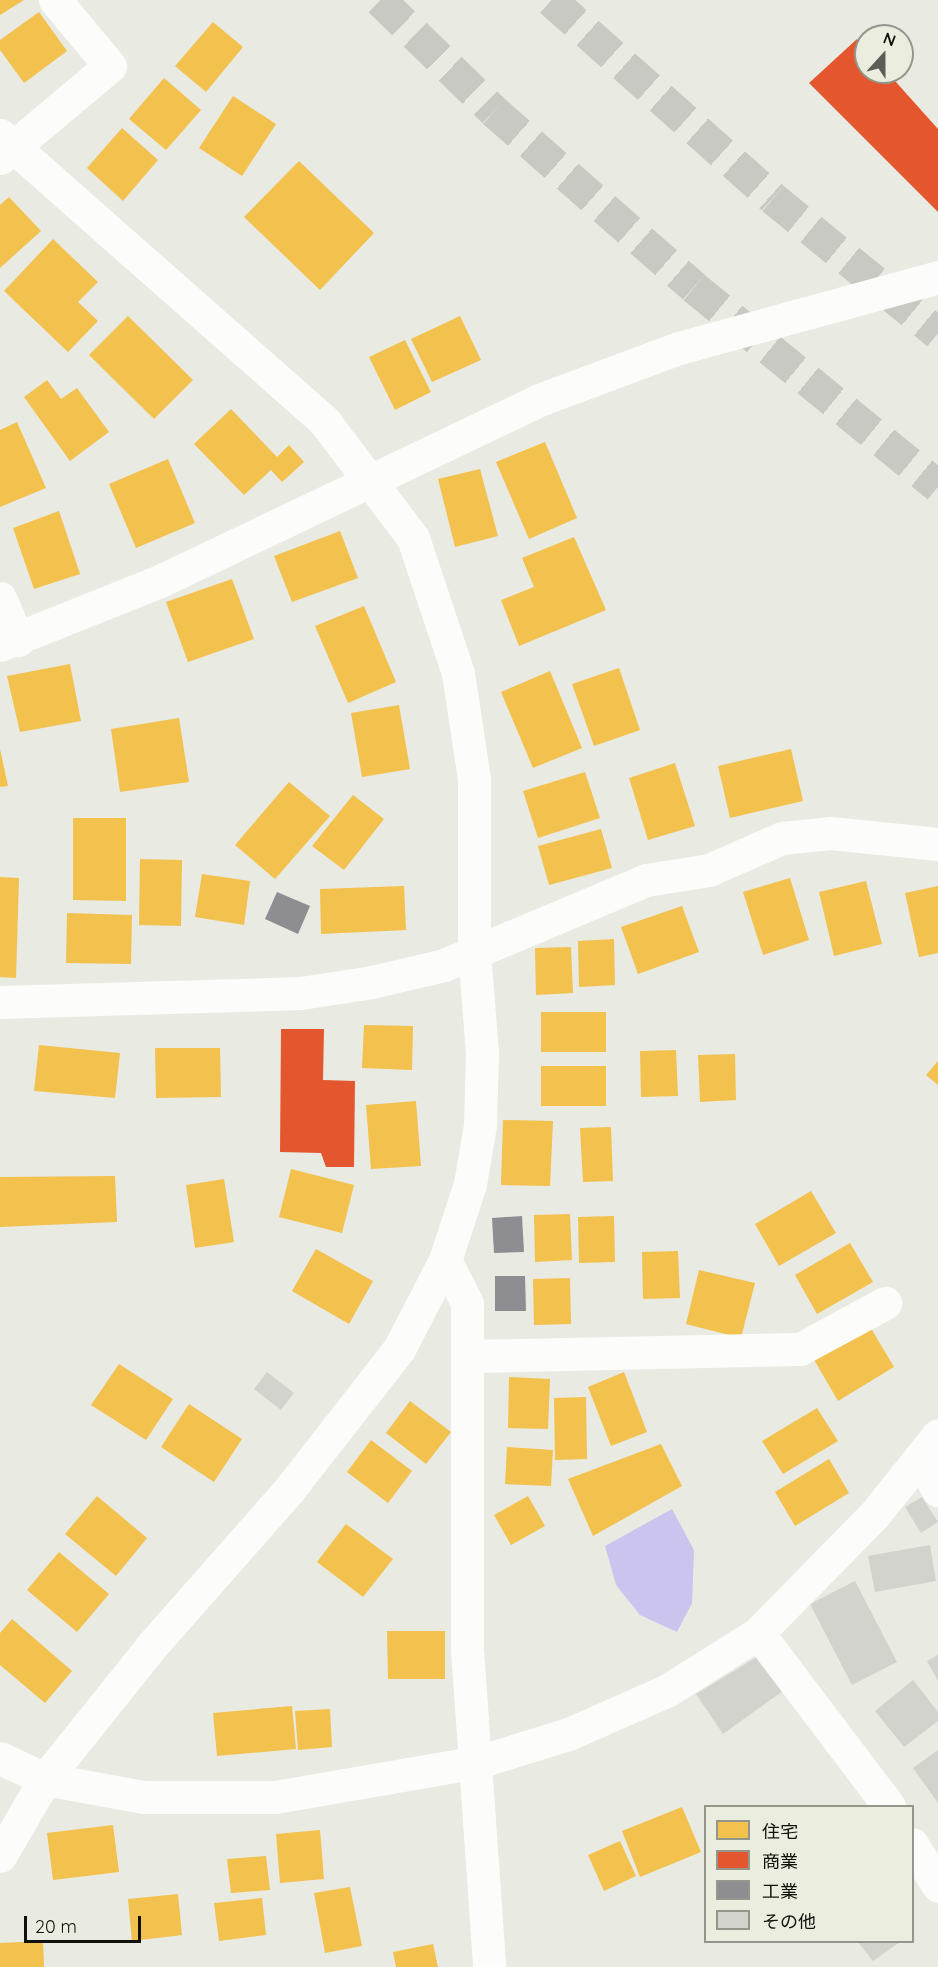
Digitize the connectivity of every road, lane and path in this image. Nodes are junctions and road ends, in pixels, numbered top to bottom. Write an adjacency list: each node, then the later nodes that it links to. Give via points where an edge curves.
1 (55, 0): 2 (street, via 110,66)
2 (5, 147): 4 (street, via 325,422)
3 (938, 277): 4 (street, via 678,348 538,400)
4 (367, 478): 6 (street, via 160,581); 8 (street, via 414,538 459,673 474,779)
5 (0, 598): 6 (street)
6 (9, 642)
7 (938, 844): 8 (street, via 831,833 782,838 709,870 646,880)
8 (474, 951): 9 (street, via 444,965 301,993); 10 (street, via 481,1001 480,1125 470,1184)
9 (0, 1002)
10 (445, 1260): 12 (street, via 467,1303); 18 (street, via 399,1349 289,1490 154,1643)
11 (885, 1303): 12 (street, via 800,1349)
12 (468, 1356): 17 (street, via 467,1650)
13 (929, 1446): 14 (street); 15 (street, via 874,1515)
14 (938, 1490)
15 (758, 1633): 17 (street, via 668,1690 571,1733); 19 (street)
16 (0, 1758): 18 (street)
17 (478, 1762): 18 (street, via 275,1797 142,1797); 23 (street)
18 (45, 1779): 21 (street)
19 (888, 1805)
20 (914, 1847): 22 (street)
21 (0, 1856)
22 (938, 1886)
23 (489, 1967)

